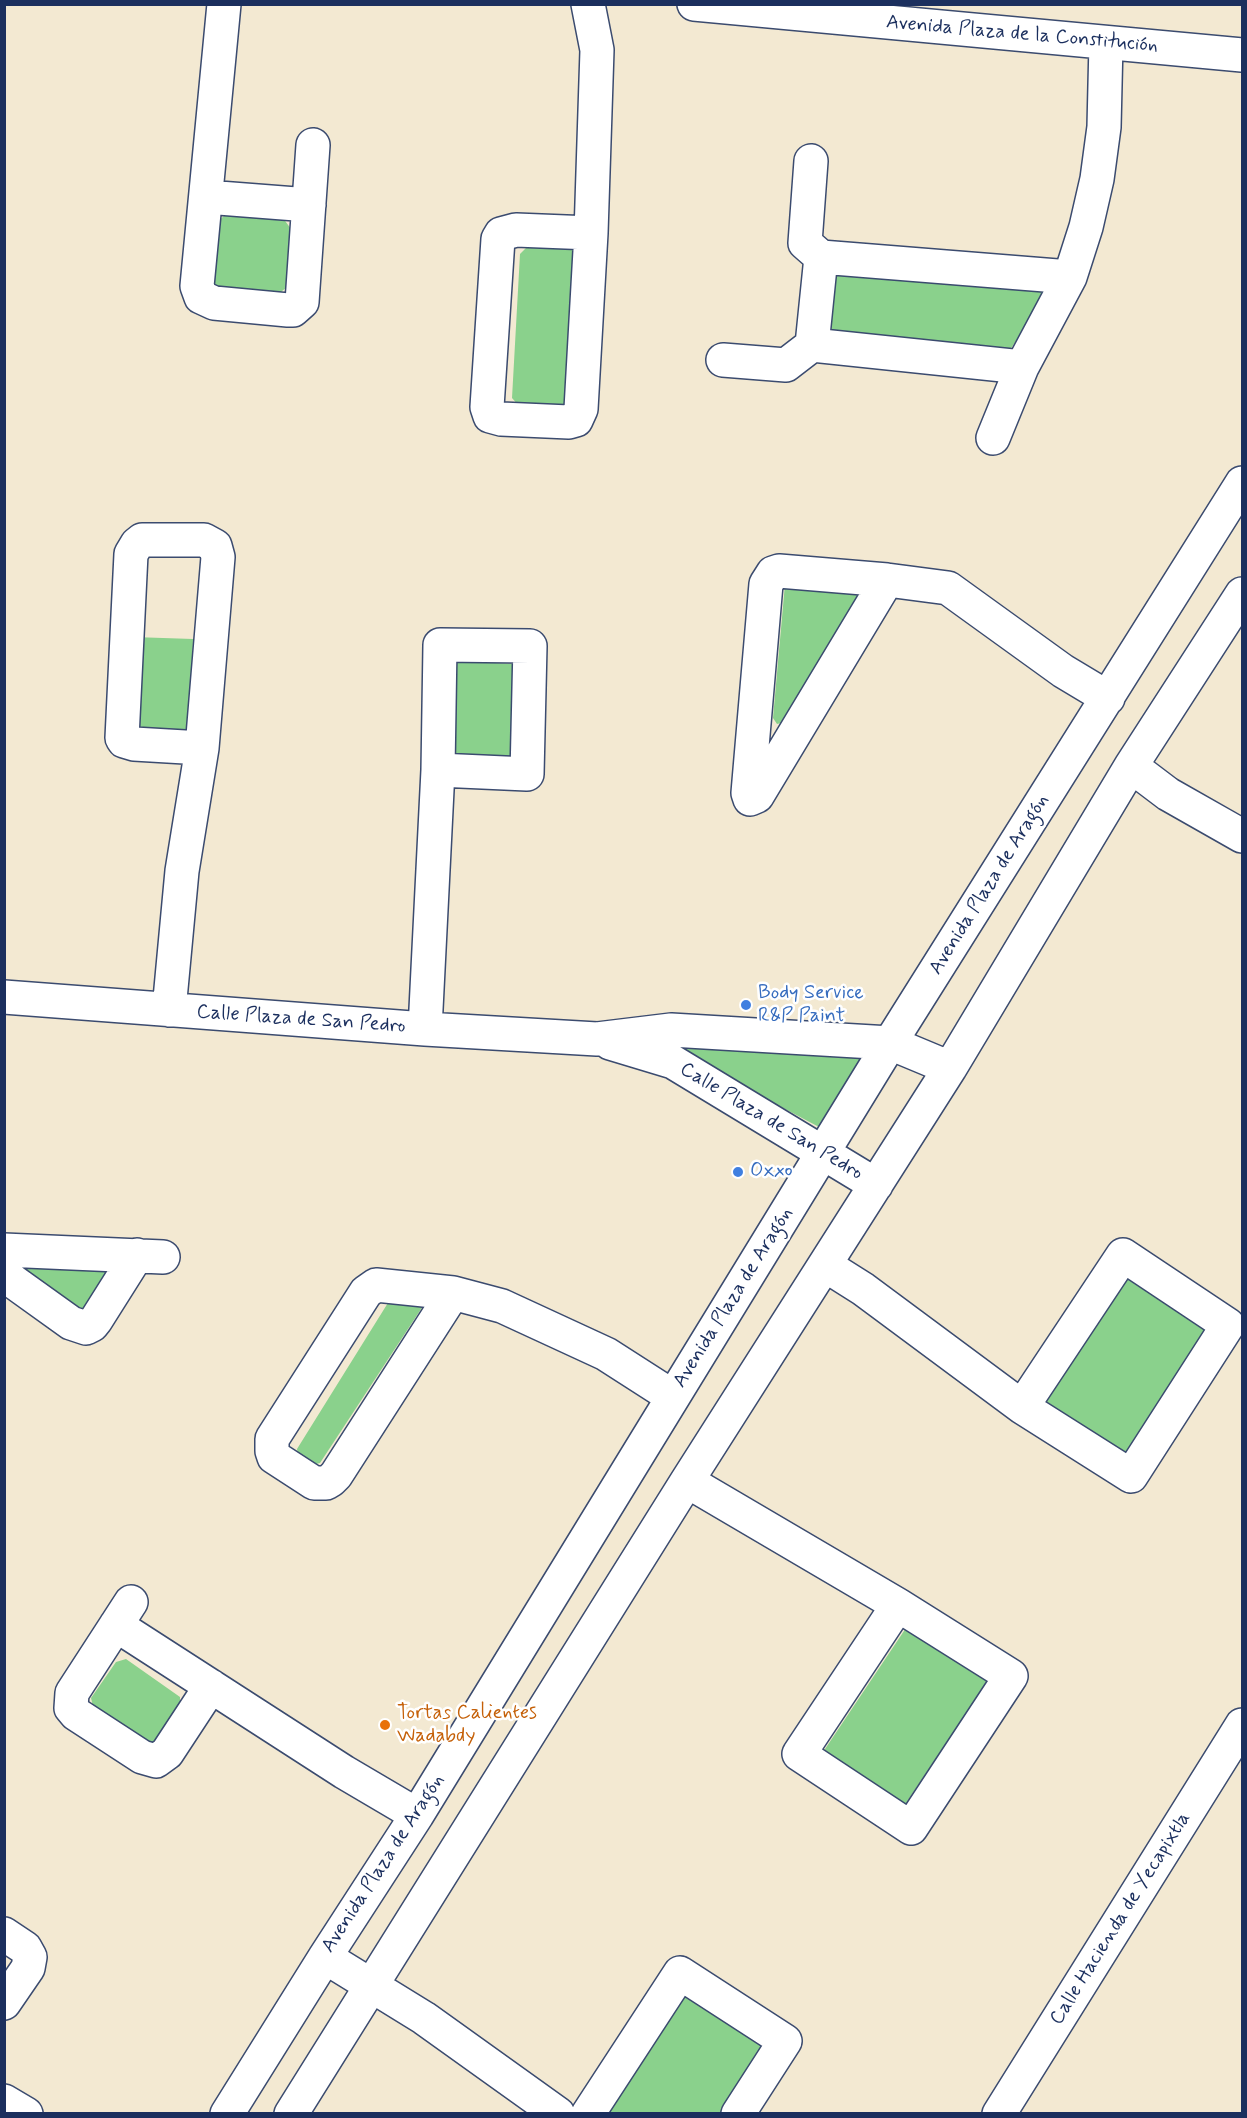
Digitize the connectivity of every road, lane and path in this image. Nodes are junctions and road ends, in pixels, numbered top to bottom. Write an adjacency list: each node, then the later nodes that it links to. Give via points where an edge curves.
1 (224, 4): 8 (street)
2 (588, 4): 10 (street, via 597,50)
3 (694, 4): 4 (street, Avenida Plaza de la Constitución)
4 (1106, 43): 5 (street, Avenida Plaza de la Constitución); 12 (street, via 1104,127 1097,179)
5 (1242, 55)
6 (313, 145): 9 (street)
7 (811, 161): 11 (street, via 805,243)
8 (206, 197): 9 (street); 9 (street, via 197,286 201,297 214,303 288,310 298,307 304,296)
9 (309, 205)
10 (591, 233): 10 (street, via 579,415 576,420 564,422 490,416 487,407 498,239 501,234 516,230)
11 (821, 257): 12 (street); 13 (street)
12 (1070, 277): 15 (street)
13 (812, 345): 14 (street, via 786,365); 15 (street)
14 (723, 360)
15 (1022, 367): 16 (street)
16 (993, 438)
17 (1242, 483): 20 (street, Avenida Plaza de Aragón)
18 (887, 580): 18 (street, via 786,570 773,573 769,579 750,799 756,796); 20 (street, via 948,588 1063,671)
19 (1242, 594): 22 (street)
20 (1108, 698): 29 (street, Avenida Plaza de Aragón)
21 (202, 748): 21 (street, via 218,551 204,540 142,540 131,554 122,738 134,744); 26 (street, via 182,871)
22 (1131, 766): 24 (street, via 1168,794); 30 (street)
23 (438, 770): 23 (street, via 440,645 530,646 527,774); 27 (street)
24 (1242, 836)
25 (4, 997): 26 (street, Calle Plaza de San Pedro)
26 (169, 1010): 27 (street, Calle Plaza de San Pedro)
27 (425, 1029): 28 (street, Calle Plaza de San Pedro)
28 (597, 1039): 29 (street, Calle Plaza de San Pedro, via 670,1030); 31 (street, Calle Plaza de San Pedro, via 673,1062)
29 (890, 1043): 30 (street, Calle Plaza de San Pedro); 31 (street, Avenida Plaza de Aragón)
30 (950, 1068): 32 (street)
31 (823, 1154): 32 (street, Calle Plaza de San Pedro); 37 (street, Avenida Plaza de Aragón)
32 (876, 1185): 34 (street)
33 (4, 1250): 35 (street, via 150,1256 86,1328 71,1323)
34 (825, 1265): 38 (street, via 863,1288); 39 (street)
35 (4, 1275)
36 (453, 1293): 36 (street, via 383,1284 370,1288 272,1439 274,1457 314,1483 331,1480); 37 (street, via 502,1306 606,1354)
37 (673, 1397): 43 (street, Avenida Plaza de Aragón)
38 (1022, 1407): 38 (street, via 1131,1476 1228,1324 1123,1255)
39 (687, 1481): 40 (street); 46 (street)
40 (898, 1605): 40 (street, via 1011,1676 911,1828 799,1754)
41 (211, 1686): 41 (street, via 167,1753 156,1761 142,1757 71,1708 72,1693 123,1614); 43 (street)
42 (1242, 1725): 55 (street, Calle Hacienda de Yecapixtla)
43 (417, 1815): 45 (street, Avenida Plaza de Aragón)
44 (4, 1934): 47 (street, via 25,1948 30,1957 28,1968)
45 (325, 1957): 46 (street); 50 (street, Avenida Plaza de Aragón)
46 (370, 1985): 51 (street); 52 (street)
47 (4, 2003)
48 (4, 2101): 49 (street)
49 (26, 2114)
50 (227, 2114)
51 (291, 2114)
52 (558, 2114)
53 (588, 2114): 54 (street, via 680,1973 785,2041)
54 (738, 2114)
55 (999, 2114)

